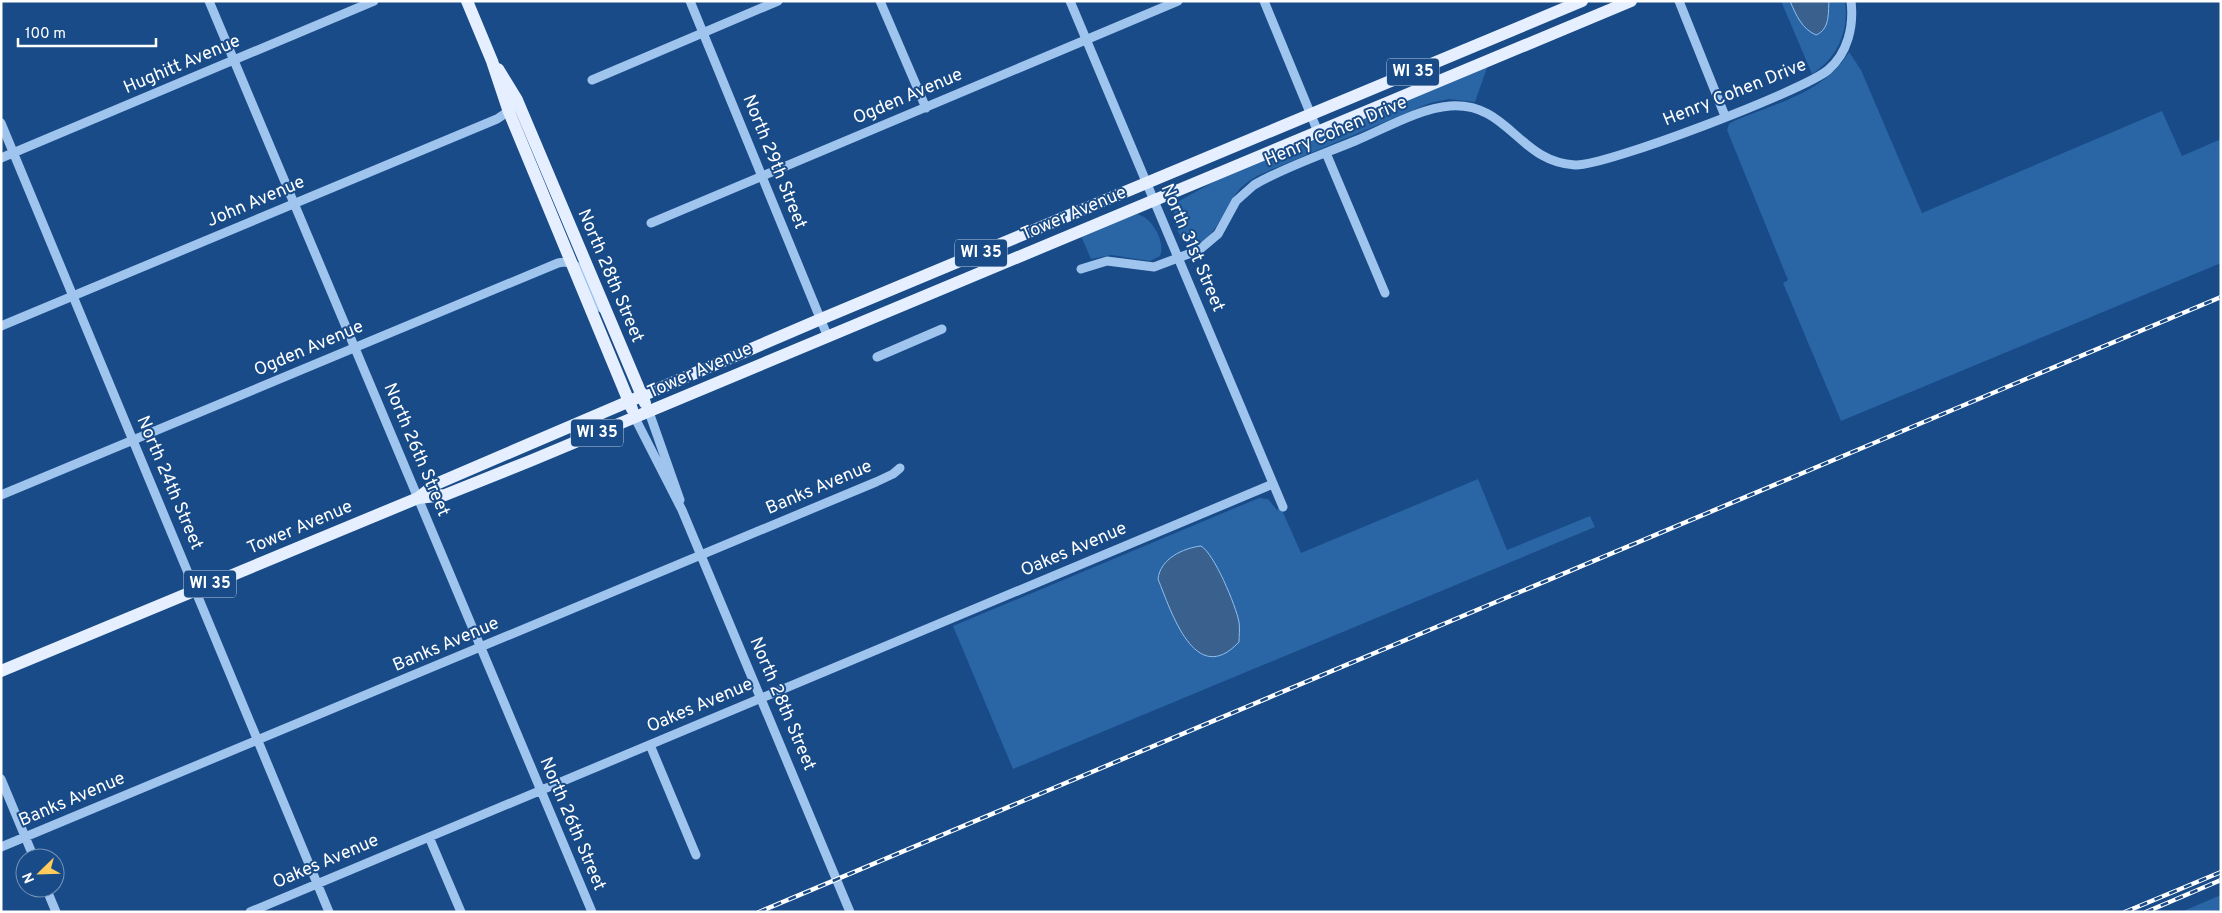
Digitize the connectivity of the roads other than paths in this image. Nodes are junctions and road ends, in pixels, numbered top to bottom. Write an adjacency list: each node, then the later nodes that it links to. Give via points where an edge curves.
1 (209, 1): 16 (street, North 26th Street)
2 (374, 1): 16 (street, Hughitt Avenue)
3 (467, 1): 17 (main road, North 28th Street)
4 (690, 1): 14 (street, North 29th Street)
5 (778, 1): 14 (street)
6 (880, 1): 20 (street)
7 (1070, 1): 15 (street, North 31st Street)
8 (1178, 1): 15 (street, Ogden Avenue)
9 (1264, 1): 22 (street)
10 (1582, 1): 22 (main road, Tower Avenue / WI 35)
11 (1631, 1): 25 (main road, Tower Avenue / WI 35)
12 (1679, 1): 23 (street)
13 (1851, 1): 23 (street, Henry Cohen Drive, via 1851,26 1846,44 1838,60 1828,70 1799,86)
14 (703, 32): 18 (street); 29 (street, North 29th Street)
15 (1086, 39): 20 (street, Ogden Avenue); 30 (street, North 31st Street)
16 (234, 61): 26 (street, Hughitt Avenue); 32 (street, North 26th Street)
17 (492, 61): 19 (main road, North 28th Street); 21 (main road, North 28th Street)
18 (592, 80)
19 (517, 100): 21 (street); 39 (main road, North 28th Street)
20 (926, 108): 29 (street, Ogden Avenue)
21 (510, 112): 32 (street, John Avenue); 35 (main road, North 28th Street)
22 (1311, 114): 25 (street); 30 (main road, Tower Avenue / WI 35)
23 (1725, 116): 27 (street, Henry Cohen Drive, via 1608,159 1575,165 1557,163 1529,148 1490,113 1470,106 1448,106 1417,115)
24 (1, 123): 26 (street, North 24th Street)
25 (1318, 132): 31 (main road, Tower Avenue / WI 35)
26 (13, 153): 28 (street, Hughitt Avenue); 38 (street, North 24th Street)
27 (1326, 153): 34 (street, Henry Cohen Drive, via 1254,184 1236,201 1215,238 1199,250); 37 (street)
28 (1, 158)
29 (763, 176): 33 (street, Ogden Avenue); 40 (street, North 29th Street)
30 (1148, 183): 31 (street, North 31st Street); 40 (main road, Tower Avenue / WI 35)
31 (1154, 200): 34 (street, North 31st Street); 43 (main road, Tower Avenue / WI 35)
32 (295, 204): 38 (street, John Avenue); 44 (street, North 26th Street)
33 (651, 223)
34 (1178, 258): 36 (street, Henry Cohen Drive, via 1150,267 1108,261); 52 (street, North 31st Street)
35 (570, 262): 39 (street, via 582,270 594,298); 44 (street, Ogden Avenue, via 558,263); 47 (main road, North 28th Street)
36 (1081, 269)
37 (1385, 293)
38 (74, 296): 41 (street, John Avenue); 50 (street, North 24th Street)
39 (606, 314): 46 (main road, North 28th Street)
40 (821, 319): 43 (street, North 29th Street); 46 (main road, Tower Avenue / WI 35)
41 (1, 326)
42 (942, 329): 45 (street)
43 (828, 335): 48 (main road, Tower Avenue / WI 35)
44 (355, 347): 50 (street, Ogden Avenue); 54 (street, North 26th Street)
45 (877, 356)
46 (642, 396): 47 (main road, Tower Avenue / WI 35); 48 (main road, North 28th Street)
47 (629, 401): 49 (main road, North 28th Street); 54 (main road, Tower Avenue / WI 35, via 436,484)
48 (649, 412): 49 (main road, Tower Avenue / WI 35); 56 (street, North 28th Street, via 672,472)
49 (635, 418): 54 (main road, Tower Avenue / WI 35, via 445,495); 56 (street, North 28th Street)
50 (133, 440): 53 (street, Ogden Avenue); 58 (street, North 24th Street)
51 (900, 468): 57 (street, Banks Avenue, via 876,482)
52 (1273, 484): 55 (street, North 31st Street); 61 (street, Oakes Avenue)
53 (1, 495)
54 (418, 498): 58 (main road, Tower Avenue / WI 35); 59 (street, North 26th Street)
55 (1283, 507)
56 (682, 510): 57 (street, North 28th Street)
57 (702, 556): 59 (street, Banks Avenue); 61 (street, North 28th Street)
58 (196, 590): 60 (main road, Tower Avenue / WI 35); 62 (street, North 24th Street)
59 (481, 648): 62 (street, Banks Avenue); 65 (street, North 26th Street)
60 (1, 671)
61 (761, 698): 63 (street, Oakes Avenue); 78 (street, North 28th Street)
62 (259, 740): 66 (street, Banks Avenue); 71 (street, North 24th Street)
63 (650, 745): 65 (street, Oakes Avenue); 70 (street)
64 (1, 779): 66 (street)
65 (540, 790): 67 (street, Oakes Avenue); 77 (street, North 26th Street)
66 (25, 837): 68 (street, Banks Avenue); 69 (street)
67 (428, 837): 71 (street, Oakes Avenue); 76 (street)
68 (1, 847)
69 (30, 848)
70 (696, 855)
71 (318, 883): 74 (street, Oakes Avenue); 75 (street, North 24th Street)
72 (50, 898): 73 (street)
73 (56, 912)
74 (250, 912)
75 (329, 912)
76 (460, 912)
77 (592, 912)
78 (850, 912)

